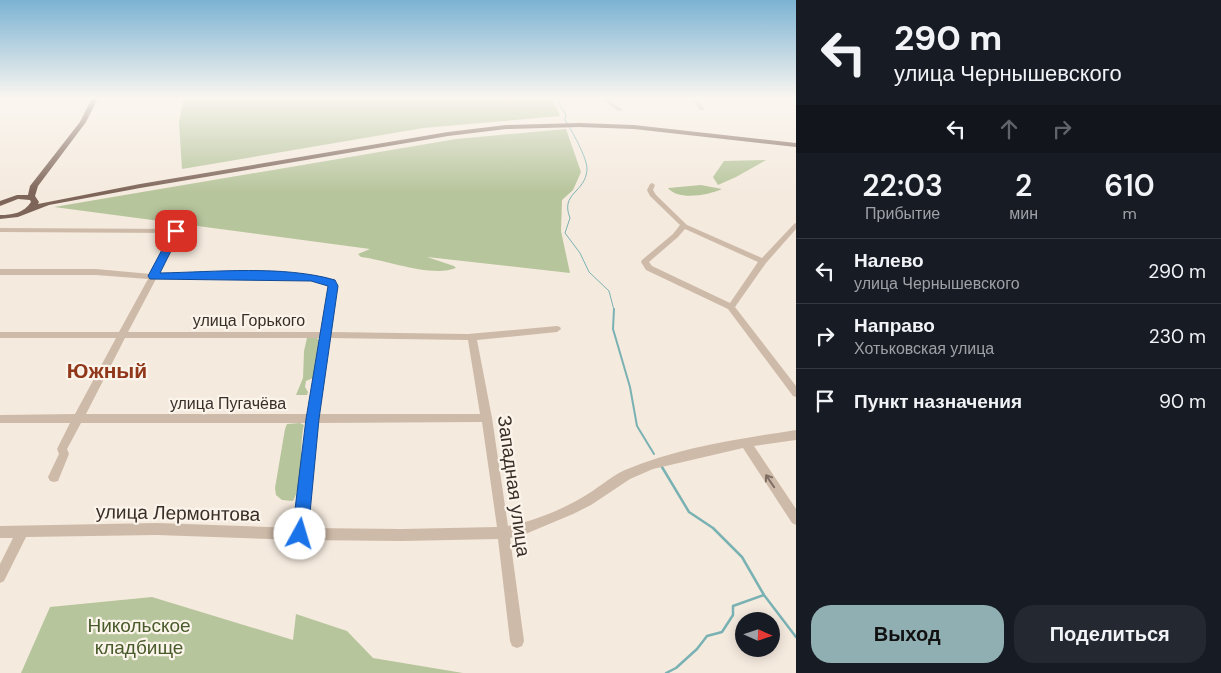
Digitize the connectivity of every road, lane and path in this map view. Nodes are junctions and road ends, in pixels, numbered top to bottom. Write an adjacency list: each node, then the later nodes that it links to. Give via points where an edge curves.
1 (77, 129): 6 (main road)
2 (470, 129): 9 (main road, via 55,197)
3 (495, 129): 11 (main road, via 448,134 47,202)
4 (654, 129): 5 (main road)
5 (796, 143)
6 (47, 170): 8 (main road); 9 (main road, via 33,188)
7 (652, 185): 15 (street, via 653,196)
8 (17, 197): 9 (main road); 10 (main road)
9 (32, 198): 11 (main road, via 36,202)
10 (1, 203)
11 (30, 209): 12 (main road)
12 (19, 215): 13 (main road); 16 (main road)
13 (0, 217)
14 (796, 225): 17 (street)
15 (683, 226): 17 (street); 20 (street, via 645,262 649,268)
16 (0, 228): 19 (street, via 176,231)
17 (763, 261): 20 (street)
18 (0, 272): 19 (street)
19 (154, 276): 23 (street); 24 (street, via 262,275 328,281 333,286)
20 (731, 307): 26 (street)
21 (557, 329): 25 (street, улица Горького)
22 (0, 335): 23 (street, улица Горького)
23 (122, 335): 24 (street, улица Горького); 29 (street)
24 (324, 336): 25 (street, улица Горького); 30 (street)
25 (472, 337): 27 (street, Западная улица)
26 (796, 392)
27 (487, 418): 30 (street, улица Пугачёва); 37 (street, Западная улица)
28 (0, 419): 29 (street, улица Пугачёва)
29 (78, 419): 30 (street, улица Пугачёва); 33 (street, via 62,449 64,454)
30 (312, 419): 38 (street)
31 (793, 435): 32 (street, улица Лермонтова)
32 (745, 442): 34 (street, one-way to 32); 37 (street, улица Лермонтова, via 652,464 626,475 575,507 523,529)
33 (54, 477)
34 (796, 519)
35 (0, 532): 36 (street, улица Лермонтова)
36 (22, 533): 38 (street, улица Лермонтова, via 158,529); 39 (street)
37 (505, 533): 38 (street, улица Лермонтова); 40 (street, Западная улица)
38 (300, 534)
39 (0, 577)
40 (517, 642)

